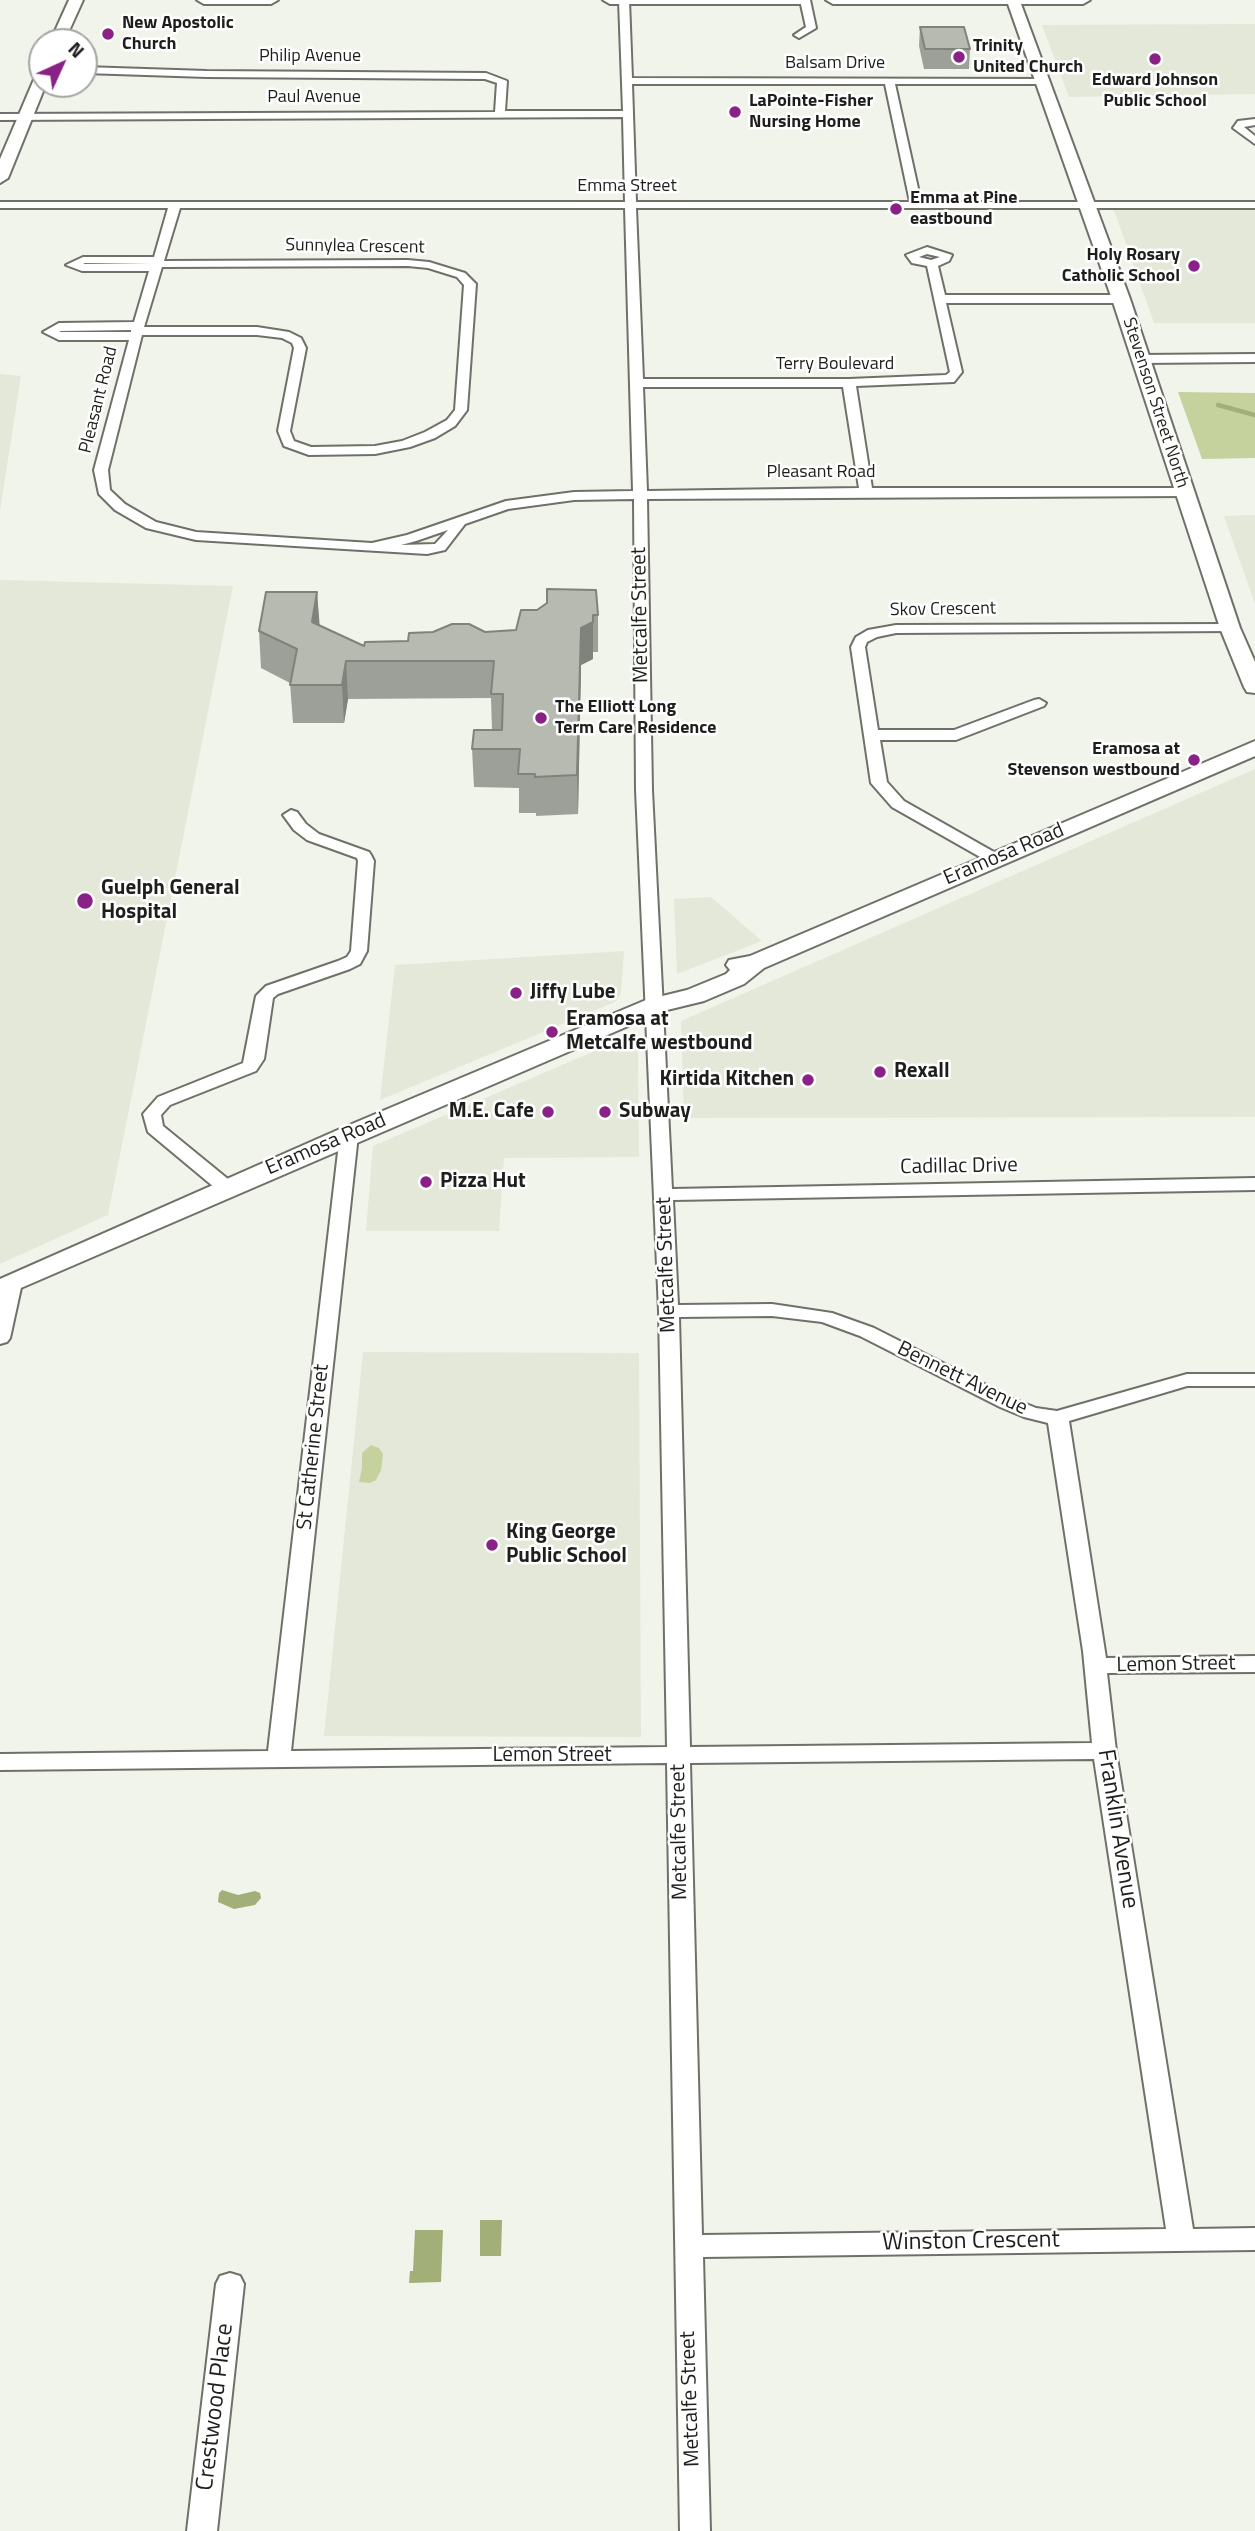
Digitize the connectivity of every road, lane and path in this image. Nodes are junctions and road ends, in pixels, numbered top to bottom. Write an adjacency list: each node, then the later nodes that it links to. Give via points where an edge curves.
1 (76, 0): 11 (main road)
2 (204, 0): 3 (main road)
3 (241, 0): 4 (main road)
4 (271, 0)
5 (610, 0): 6 (main road)
6 (624, 0): 7 (main road); 15 (street, Metcalfe Street)
7 (803, 0): 12 (street, via 811,28)
8 (833, 0): 9 (main road)
9 (1013, 0): 10 (main road); 14 (main road, Stevenson Street North)
10 (1083, 0)
11 (63, 28)
12 (799, 35)
13 (98, 71): 19 (street, Philip Avenue, via 486,76 502,81)
14 (1042, 80): 16 (street, Balsam Drive); 28 (main road, Stevenson Street North)
15 (628, 81): 16 (street, Balsam Drive); 18 (street, Metcalfe Street)
16 (889, 81): 27 (street)
17 (34, 98): 21 (main road)
18 (628, 114): 19 (street, Paul Avenue); 26 (street, Metcalfe Street)
19 (500, 115): 21 (street, Paul Avenue)
20 (0, 117): 21 (street, Paul Avenue)
21 (26, 117): 24 (main road)
22 (1255, 122): 23 (street, via 1238,128)
23 (1254, 138)
24 (4, 160): 25 (main road)
25 (0, 178)
26 (631, 204): 27 (street, Emma Street); 30 (street, Emma Street); 39 (street, Metcalfe Street)
27 (916, 204): 28 (street, Emma Street)
28 (1086, 204): 31 (street, Emma Street); 35 (main road, Stevenson Street North)
29 (0, 205): 30 (street, Emma Street)
30 (175, 205): 32 (street, Pleasant Road)
31 (1255, 205)
32 (157, 264): 32 (street, Sunnylea Crescent, via 82,268 72,265 83,260); 36 (street, Pleasant Road); 36 (street, Sunnylea Crescent, via 408,263 461,275 470,284 461,410 451,423 405,444 375,450 309,451 289,443 284,431 298,341 257,331)
33 (932, 264): 34 (street, Terry Boulevard)
34 (941, 299): 35 (street); 40 (street, Terry Boulevard, via 956,372 950,379)
35 (1121, 299): 38 (main road, Stevenson Street North)
36 (136, 331): 36 (street, Sunnylea Crescent, via 60,336 49,332 59,327); 43 (street, Pleasant Road, via 101,470 104,491 120,507 151,525 196,536 427,550 440,547 461,520 506,505)
37 (1255, 358): 38 (street)
38 (1141, 359): 42 (main road, Stevenson Street North)
39 (636, 383): 40 (street, Terry Boulevard); 43 (street, Metcalfe Street)
40 (849, 383): 41 (street)
41 (866, 492): 42 (street, Pleasant Road); 43 (street, Pleasant Road)
42 (1184, 492): 44 (main road, Stevenson Street North)
43 (640, 494): 51 (street, Metcalfe Street, via 644,790)
44 (1230, 628): 45 (main road, Stevenson Street North); 47 (street, Skov Crescent, via 917,628 873,633 858,647)
45 (1255, 687)
46 (1039, 703): 47 (street, via 956,735)
47 (872, 736): 50 (street, Skov Crescent, via 879,783 890,798)
48 (1255, 748): 50 (main road, Eramosa Road)
49 (292, 815): 54 (street, via 313,837 363,855 366,861 359,951 344,965 265,996 256,1059 250,1067 164,1101 152,1114 154,1128)
50 (995, 859): 51 (main road, Eramosa Road, via 755,962 742,975 695,996)
51 (654, 1005): 52 (main road, Eramosa Road); 55 (street, Metcalfe Street)
52 (349, 1135): 54 (main road, Eramosa Road); 65 (street, St Catherine Street)
53 (1255, 1184): 55 (street, Cadillac Drive)
54 (227, 1188): 56 (main road, Eramosa Road)
55 (664, 1195): 57 (street, Metcalfe Street)
56 (6, 1286): 58 (street)
57 (669, 1311): 60 (street, Bennett Avenue, via 772,1310 825,1317 866,1332 1007,1403); 64 (street, Metcalfe Street)
58 (0, 1338)
59 (1255, 1380): 60 (street, via 1188,1380)
60 (1058, 1418): 62 (street, Franklin Avenue)
61 (1255, 1664): 62 (street, Lemon Street)
62 (1096, 1666): 63 (street, Franklin Avenue)
63 (1104, 1751): 64 (street, Lemon Street); 67 (street, Franklin Avenue)
64 (678, 1755): 65 (street, Lemon Street); 69 (street, Metcalfe Street)
65 (279, 1759): 66 (street, Lemon Street)
66 (0, 1762)
67 (1181, 2239): 68 (street, Winston Crescent); 69 (street, Winston Crescent)
68 (1255, 2239)
69 (687, 2246): 72 (street, Metcalfe Street)
70 (230, 2284): 71 (street, Crestwood Place)
71 (202, 2531)
72 (695, 2531)

